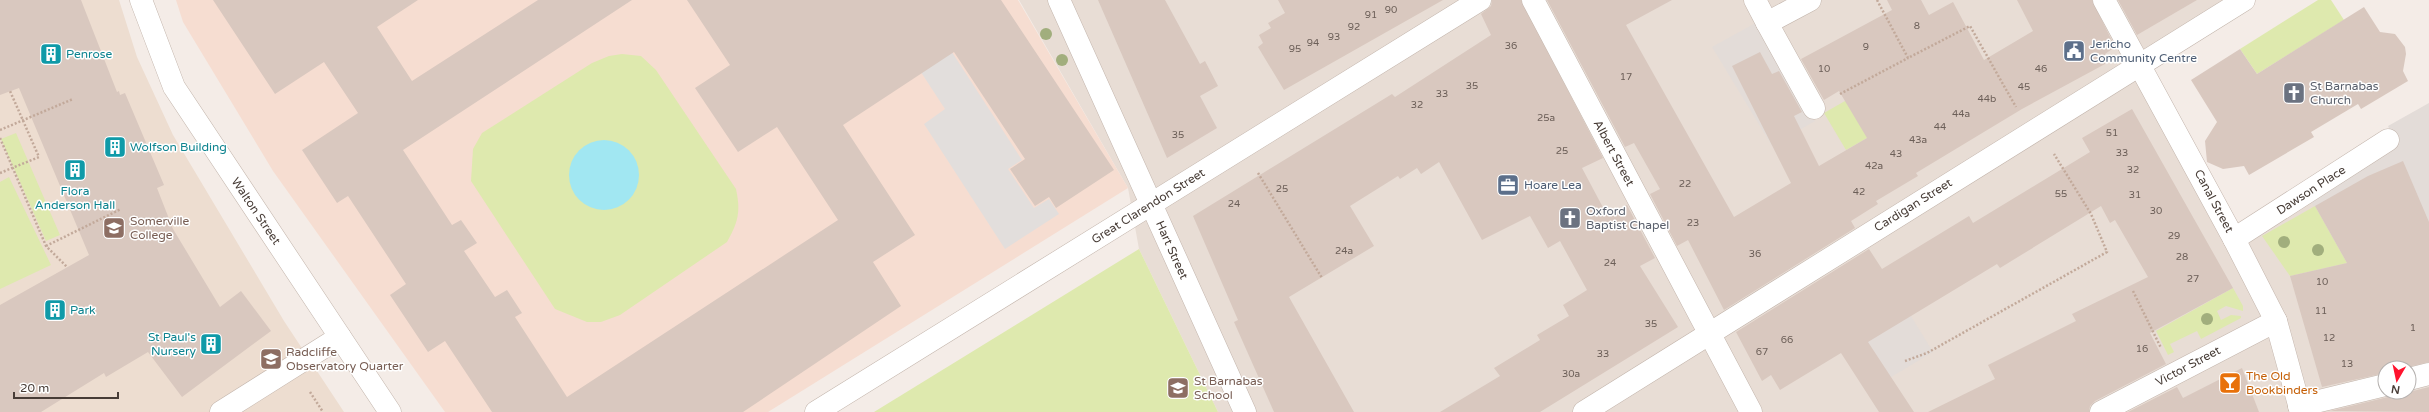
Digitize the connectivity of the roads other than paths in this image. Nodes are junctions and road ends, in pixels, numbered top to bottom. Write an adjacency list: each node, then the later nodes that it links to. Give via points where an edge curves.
1 (141, 0): 17 (street, Walton Street, via 174,87)
2 (1059, 0): 13 (street, Hart Street)
3 (1480, 0): 13 (street, Great Clarendon Street)
4 (1534, 0): 16 (street, Albert Street)
5 (1755, 0): 9 (street)
6 (1810, 0): 9 (street)
7 (2104, 0): 10 (street, Canal Street)
8 (2244, 0): 10 (street, Cardigan Street)
9 (1767, 23): 11 (street)
10 (2140, 64): 14 (street, Canal Street); 16 (street, Cardigan Street)
11 (1814, 108)
12 (2388, 140): 14 (street, Dawson Place)
13 (1151, 204): 24 (street, Great Clarendon Street); 25 (street, Hart Street)
14 (2234, 239): 15 (street, Canal Street)
15 (2276, 321): 21 (street, Canal Street); 28 (street, Victor Street)
16 (1709, 333): 26 (street, Cardigan Street); 27 (street, Albert Street)
17 (340, 337): 22 (street); 23 (street, Walton Street)
18 (2429, 374): 19 (street)
19 (2417, 377)
20 (2377, 387): 21 (street)
21 (2300, 409)
22 (221, 412)
23 (390, 412)
24 (816, 412)
25 (1245, 412)
26 (1584, 412)
27 (1751, 412)
28 (2101, 412)

